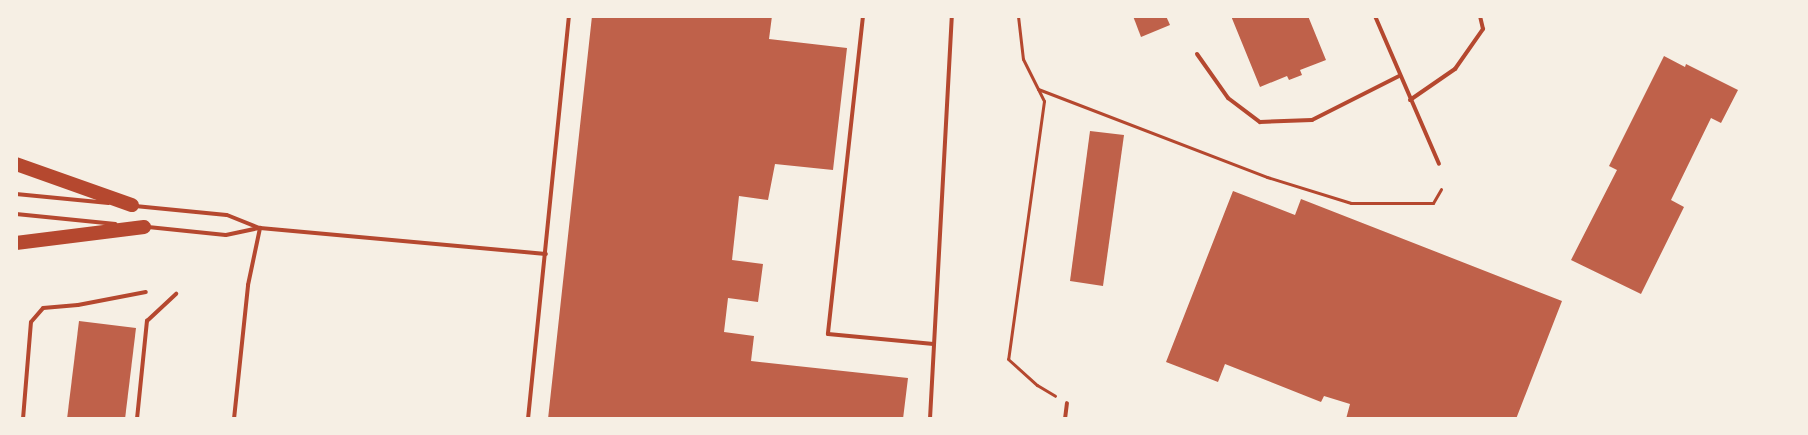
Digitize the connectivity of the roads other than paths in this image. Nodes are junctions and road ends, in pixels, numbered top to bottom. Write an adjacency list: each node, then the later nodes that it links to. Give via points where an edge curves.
1 (569, 16): 17 (lane)
2 (863, 16): 20 (lane, via 828,334)
3 (952, 16): 20 (lane)
4 (1375, 16): 7 (lane)
5 (1480, 16): 8 (lane, via 1483,29 1455,70)
6 (1197, 54): 7 (lane, via 1228,98 1260,122 1312,120)
7 (1399, 76): 8 (lane)
8 (1410, 100): 10 (lane)
9 (16, 164): 12 (highway)
10 (1439, 164)
11 (16, 194): 12 (lane)
12 (132, 205): 15 (lane, via 227,215)
13 (16, 214): 14 (lane)
14 (144, 227): 15 (lane, via 226,235); 16 (highway)
15 (260, 228): 17 (lane); 24 (lane, via 248,286)
16 (16, 243)
17 (546, 254): 25 (lane)
18 (146, 292): 22 (lane, via 43,308 31,322)
19 (176, 294): 23 (lane, via 147,321)
20 (934, 344): 26 (lane)
21 (1067, 403): 27 (lane)
22 (23, 419)
23 (137, 419)
24 (234, 419)
25 (528, 419)
26 (930, 419)
27 (1065, 419)

